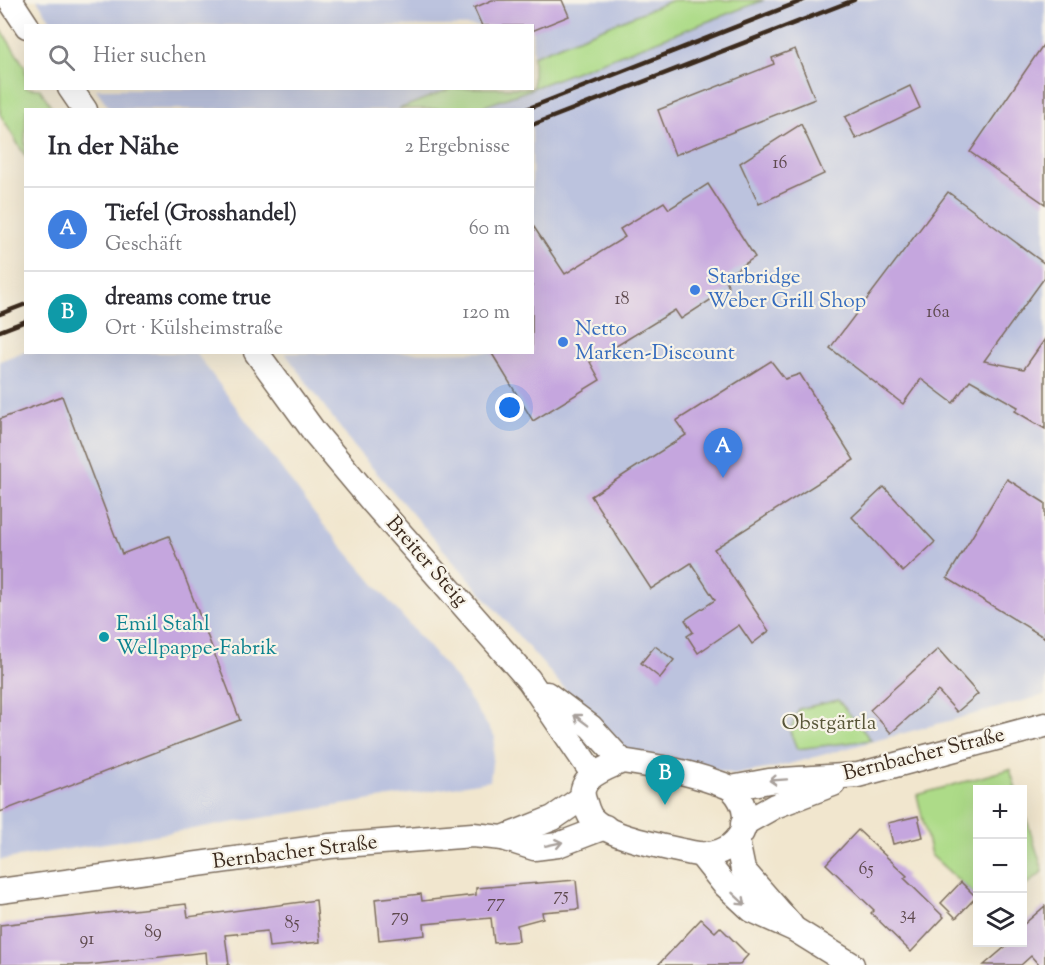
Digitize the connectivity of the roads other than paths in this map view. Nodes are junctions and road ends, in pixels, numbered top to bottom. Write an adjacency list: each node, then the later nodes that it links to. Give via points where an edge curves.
1 (10, 0): 2 (street)
2 (26, 24)
3 (71, 90): 4 (street)
4 (84, 108)
5 (257, 354): 6 (street, Breiter Steig, via 315,433)
6 (529, 680): 8 (street, one-way to 6, via 591,727); 9 (street, Breiter Steig)
7 (1045, 724): 10 (street, Bernbacher Straße)
8 (622, 761): 9 (street); 11 (street, via 680,770)
9 (592, 774): 12 (street)
10 (858, 775): 11 (street, Bernbacher Straße, one-way to 11, via 769,781); 14 (street, via 775,806)
11 (731, 788): 14 (street, via 744,808)
12 (582, 798): 13 (street, via 590,816); 15 (street, Bernbacher Straße, via 553,818)
13 (605, 828): 15 (street, one-way to 13, via 534,848 558,845); 16 (street)
14 (740, 833): 16 (street, via 723,852); 18 (street, via 743,870)
15 (503, 838): 17 (street, Bernbacher Straße, via 473,835 330,846)
16 (701, 855): 18 (street, one-way to 18, via 752,910)
17 (0, 891)
18 (794, 929): 19 (street)
19 (852, 965)

